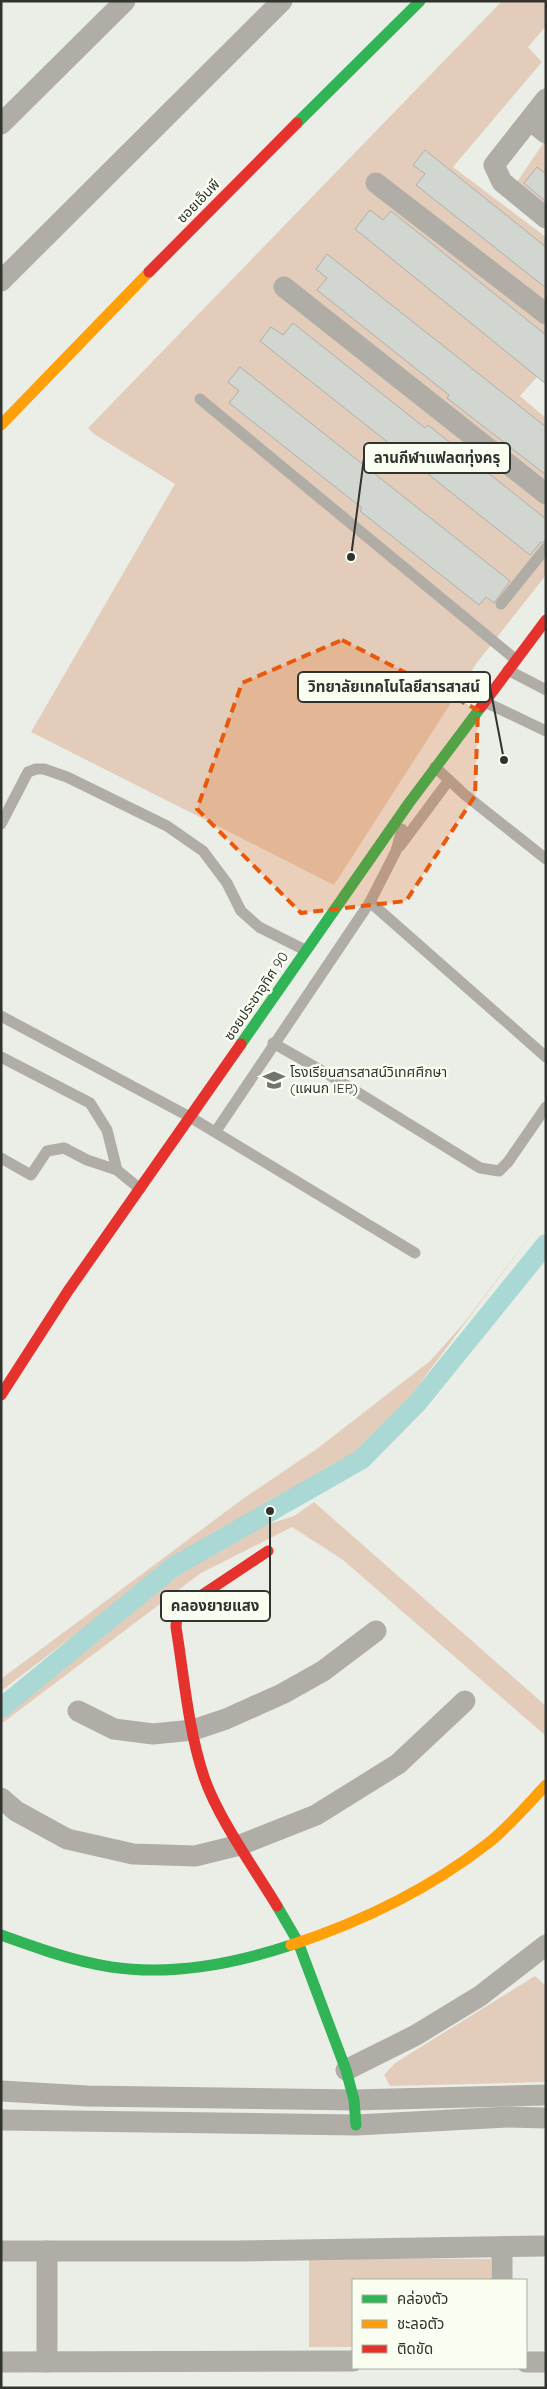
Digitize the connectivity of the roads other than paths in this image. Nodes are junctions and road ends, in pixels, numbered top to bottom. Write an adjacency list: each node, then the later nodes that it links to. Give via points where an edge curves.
1 (125, 1): 5 (street)
2 (282, 1): 9 (street)
3 (420, 1): 13 (street, ซอยเอ็นพี, via 250,169)
4 (546, 100): 6 (street)
5 (1, 124)
6 (538, 126): 8 (street, via 494,165 502,182)
7 (376, 182): 11 (street)
8 (546, 218)
9 (1, 281)
10 (284, 287): 14 (street)
11 (546, 314)
12 (200, 399): 18 (lane)
13 (1, 426)
14 (546, 494)
15 (546, 548): 16 (lane)
16 (500, 604)
17 (546, 620): 18 (street, ซอยประชาอุทิศ 90)
18 (515, 659): 19 (street, ซอยประชาอุทิศ 90)
19 (507, 670): 20 (lane); 21 (street, ซอยประชาอุทิศ 90)
20 (546, 690)
21 (483, 701): 22 (lane); 23 (street, ซอยประชาอุทิศ 90)
22 (546, 730)
23 (435, 767): 24 (lane); 25 (street, ซอยประชาอุทิศ 90)
24 (449, 780): 27 (lane); 28 (lane)
25 (408, 803): 27 (lane); 30 (street, ซอยประชาอุทิศ 90)
26 (1, 824): 30 (lane, via 28,772 44,769 67,777 167,826 203,851 227,883 241,911 259,927)
27 (396, 851): 29 (lane)
28 (546, 859)
29 (370, 902): 32 (lane); 34 (lane)
30 (305, 950): 36 (street, ซอยประชาอุทิศ 90)
31 (1, 1016): 36 (lane)
32 (273, 1044): 35 (lane, via 480,1168 499,1171); 37 (lane)
33 (1, 1057): 39 (lane, via 90,1103 108,1130)
34 (546, 1057)
35 (546, 1107)
36 (190, 1117): 37 (lane); 40 (street, ซอยประชาอุทิศ 90)
37 (216, 1131): 41 (lane)
38 (1, 1158): 39 (lane, via 31,1175 47,1151 64,1148)
39 (117, 1170): 40 (lane)
40 (140, 1189): 42 (street, ซอยประชาอุทิศ 90, via 68,1291)
41 (415, 1253)
42 (1, 1395)
43 (268, 1551): 47 (street, via 184,1606 177,1615 176,1627)
44 (376, 1631): 47 (street, via 323,1671 282,1694)
45 (465, 1701): 50 (street, via 398,1764 316,1815)
46 (78, 1711): 47 (street, via 114,1729 153,1734)
47 (193, 1730): 50 (street, via 204,1777)
48 (546, 1785): 52 (street, via 488,1843 429,1884 370,1914)
49 (1, 1798): 50 (street, via 16,1811 67,1839 133,1854 195,1856)
50 (240, 1845): 52 (street)
51 (1, 1935): 52 (street, via 60,1957 129,1969 190,1969 251,1958)
52 (298, 1942): 54 (street)
53 (546, 1945): 54 (street, via 480,1996)
54 (346, 2070): 57 (street)
55 (1, 2092): 57 (street)
56 (546, 2095): 57 (street)
57 (354, 2100): 60 (street)
58 (546, 2118): 60 (street)
59 (1, 2120): 60 (street)
60 (356, 2125)
61 (546, 2246): 62 (street)
62 (502, 2247): 64 (street); 65 (street)
63 (1, 2251): 64 (street)
64 (47, 2251): 68 (street)
65 (502, 2279)
66 (352, 2361): 68 (street)
67 (1, 2362): 68 (street)
68 (47, 2362)
69 (527, 2362): 70 (street)
70 (546, 2362)

